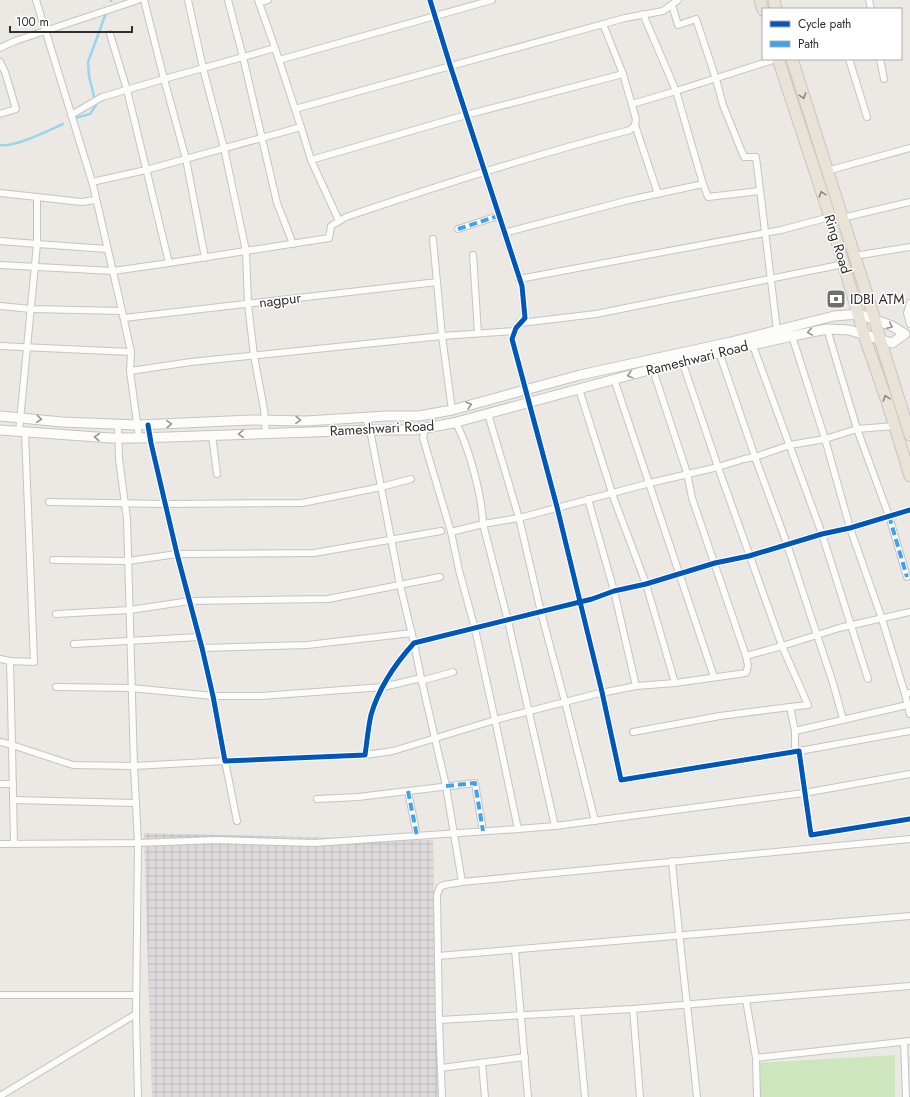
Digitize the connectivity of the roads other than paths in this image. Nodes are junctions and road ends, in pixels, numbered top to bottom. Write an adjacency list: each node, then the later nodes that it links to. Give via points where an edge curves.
1 (36, 0): 15 (street)
2 (138, 0): 15 (street)
3 (144, 0): 30 (street)
4 (188, 0): 28 (street)
5 (228, 0): 19 (street)
6 (268, 0): 10 (street)
7 (430, 0): 13 (street)
8 (492, 0): 13 (street)
9 (678, 0): 11 (street)
10 (258, 1): 18 (street)
11 (672, 4): 12 (street, via 663,11); 31 (street, via 678,25 696,19)
12 (643, 14): 14 (street); 34 (street)
13 (434, 16): 20 (street); 27 (street)
14 (603, 24): 27 (street); 29 (street)
15 (46, 32): 17 (street, via 14,41); 38 (street)
16 (110, 34): 33 (street)
17 (0, 48)
18 (275, 48): 19 (street); 20 (street)
19 (243, 57): 28 (street); 43 (street)
20 (279, 60): 36 (street)
21 (774, 60): 31 (street)
22 (777, 60): 60 (highway, Ring Road, one-way to 22)
23 (792, 60): 49 (highway, Ring Road, one-way to 49)
24 (849, 60): 40 (street)
25 (880, 60): 32 (street)
26 (0, 62): 37 (street, via 16,109)
27 (450, 65): 36 (street); 39 (street)
28 (203, 68): 30 (street); 44 (street)
29 (623, 74): 35 (street); 39 (street)
30 (164, 79): 33 (street); 46 (street)
31 (716, 79): 34 (street); 53 (street, via 744,157 756,157)
32 (884, 79)
33 (127, 90): 38 (street, via 102,97); 48 (street)
34 (676, 91): 35 (street); 52 (street)
35 (632, 104): 41 (street)
36 (295, 109): 42 (street)
37 (0, 114)
38 (71, 115): 51 (street)
39 (466, 115): 47 (street); 50 (street)
40 (867, 116)
41 (635, 125): 50 (street, via 630,130); 55 (street)
42 (301, 127): 43 (street); 47 (street)
43 (262, 138): 44 (street); 69 (street, via 277,203)
44 (224, 148): 46 (street); 72 (street)
45 (910, 148): 49 (street)
46 (186, 159): 48 (street); 75 (street)
47 (312, 160): 62 (street)
48 (146, 170): 51 (street); 76 (street)
49 (828, 171): 61 (highway, Ring Road)
50 (484, 172): 59 (street); 62 (street, via 409,195)
51 (92, 182): 57 (street)
52 (703, 184): 53 (street, via 708,197); 55 (street)
53 (760, 191): 65 (street)
54 (0, 193): 56 (street)
55 (658, 194): 64 (street)
56 (37, 197): 57 (street, via 82,202); 68 (street)
57 (96, 200): 71 (street)
58 (910, 202): 61 (street)
59 (498, 216): 63 (street); 64 (street)
60 (830, 217): 65 (street); 77 (highway, Ring Road)
61 (842, 218): 74 (highway, Ring Road)
62 (339, 221): 69 (street, via 331,226 329,238)
63 (458, 229)
64 (504, 233): 81 (street)
65 (764, 234): 81 (street); 82 (street)
66 (433, 239): 83 (street)
67 (0, 241): 68 (street)
68 (37, 244): 71 (street); 79 (street)
69 (293, 244): 72 (street)
70 (910, 247): 74 (street)
71 (107, 248): 80 (street)
72 (246, 251): 75 (street); 85 (street)
73 (473, 255): 96 (street)
74 (854, 256): 90 (highway, Ring Road)
75 (205, 258): 76 (street)
76 (169, 263): 80 (street)
77 (844, 264): 82 (street); 88 (highway, Ring Road)
78 (0, 265): 79 (street)
79 (34, 267): 80 (street); 87 (street)
80 (113, 272): 89 (street)
81 (519, 279): 91 (street, via 525,318)
82 (770, 279): 91 (street, via 596,314); 93 (street)
83 (437, 282): 85 (street, nagpur); 98 (street)
84 (910, 303): 92 (street, via 907,313)
85 (248, 304): 89 (street, nagpur); 106 (street)
86 (0, 306): 87 (street, nagpur)
87 (31, 309): 89 (street, nagpur); 103 (street)
88 (859, 314): 90 (main road); 93 (main road, via 834,316); 97 (highway, Ring Road)
89 (123, 315): 104 (street)
90 (875, 320): 100 (highway, Ring Road); 100 (main road, Rameshwari Road, one-way to 100, via 905,334 894,343)
91 (520, 323): 95 (street)
92 (910, 324)
93 (776, 330): 101 (main road)
94 (827, 330): 97 (main road, Rameshwari Road, via 849,330); 99 (main road, Rameshwari Road, one-way to 99); 128 (street)
95 (515, 331): 96 (street); 113 (street, via 512,339)
96 (478, 334): 98 (street)
97 (864, 334): 100 (main road, Rameshwari Road); 126 (highway, Ring Road, one-way to 97)
98 (442, 336): 106 (street); 115 (street)
99 (792, 336): 101 (main road, Rameshwari Road); 138 (street)
100 (880, 339): 121 (highway, Ring Road)
101 (751, 341): 105 (main road, Rameshwari Road); 107 (main road); 139 (street)
102 (0, 346): 103 (street)
103 (27, 348): 104 (street); 118 (street)
104 (131, 352): 110 (street)
105 (719, 352): 108 (main road, Rameshwari Road); 140 (street)
106 (254, 356): 110 (street); 120 (street)
107 (650, 360): 109 (street); 113 (main road)
108 (682, 361): 109 (main road, Rameshwari Road); 141 (street)
109 (652, 369): 111 (main road, Rameshwari Road, one-way to 111); 143 (street)
110 (130, 371): 124 (street)
111 (614, 379): 112 (main road, Rameshwari Road); 146 (street)
112 (579, 389): 114 (main road, Rameshwari Road); 148 (street)
113 (525, 390): 114 (street); 115 (main road, one-way to 113)
114 (528, 403): 116 (main road, Rameshwari Road); 153 (street)
115 (452, 410): 119 (main road, via 419,416)
116 (488, 414): 122 (main road, Rameshwari Road); 156 (street)
117 (0, 416): 118 (main road)
118 (20, 418): 123 (main road, one-way to 123); 131 (street)
119 (366, 418): 120 (main road, one-way to 119); 130 (street)
120 (265, 420): 125 (main road, one-way to 120); 132 (street)
121 (908, 420): 134 (highway, Ring Road)
122 (456, 423): 127 (main road, Rameshwari Road); 157 (street, via 475,479 483,512)
123 (118, 424): 124 (main road); 135 (street)
124 (138, 425): 125 (main road); 136 (street)
125 (148, 425): 137 (street)
126 (895, 426): 128 (street); 144 (highway, Ring Road)
127 (425, 428): 130 (main road, Rameshwari Road); 160 (street, via 423,438)
128 (857, 429): 138 (street); 155 (street)
129 (0, 430): 131 (main road, Rameshwari Road)
130 (370, 430): 132 (main road, Rameshwari Road); 147 (street)
131 (22, 432): 135 (main road, Rameshwari Road, one-way to 131); 195 (street, via 34,662)
132 (266, 433): 133 (main road, Rameshwari Road, one-way to 133)
133 (212, 435): 137 (main road, Rameshwari Road); 142 (street)
134 (910, 435)
135 (118, 438): 136 (main road, Rameshwari Road); 151 (street)
136 (139, 438): 137 (main road, Rameshwari Road)
137 (150, 438): 152 (street)
138 (825, 439): 139 (street); 158 (street)
139 (790, 445): 140 (street); 161 (street)
140 (755, 457): 141 (street); 163 (street)
141 (718, 467): 143 (street); 165 (street)
142 (217, 474)
143 (687, 474): 146 (street); 168 (street, via 692,498)
144 (910, 476)
145 (411, 479): 147 (street)
146 (650, 483): 148 (street); 169 (street)
147 (381, 487): 152 (street, via 302,503); 162 (street)
148 (612, 493): 149 (street); 172 (street)
149 (588, 499): 153 (street); 174 (street)
150 (49, 502): 151 (street)
151 (124, 504): 152 (street); 167 (street)
152 (165, 504): 164 (street)
153 (557, 507): 156 (street); 176 (street)
154 (910, 510): 155 (street)
155 (889, 516): 158 (street); 171 (street)
156 (519, 518): 157 (street); 178 (street)
157 (483, 524): 160 (street); 182 (street)
158 (850, 528): 161 (street); 181 (street)
159 (441, 531): 162 (street)
160 (451, 532): 184 (street)
161 (822, 534): 163 (street); 183 (street)
162 (391, 540): 164 (street, via 314,553); 173 (street)
163 (787, 544): 165 (street); 186 (street)
164 (177, 554): 167 (street); 175 (street)
165 (749, 556): 168 (street); 191 (street)
166 (53, 560): 167 (street)
167 (128, 561): 177 (street)
168 (715, 563): 169 (street); 193 (street)
169 (680, 573): 172 (street); 197 (street)
170 (440, 577): 173 (street)
171 (907, 577)
172 (646, 584): 174 (street); 200 (street)
173 (400, 585): 175 (street, via 328,599); 185 (street)
174 (614, 591): 176 (street); 201 (street)
175 (190, 601): 177 (street); 187 (street)
176 (580, 602): 178 (street); 205 (street)
177 (130, 610): 180 (street); 188 (street)
178 (541, 612): 182 (street); 208 (street)
179 (910, 612): 181 (street)
180 (56, 614)
181 (882, 620): 183 (street); 206 (street)
182 (508, 621): 184 (street); 211 (street)
183 (850, 626): 186 (street); 198 (street)
184 (474, 629): 189 (street); 214 (street)
185 (412, 633): 189 (street); 192 (street, via 307,645)
186 (816, 636): 191 (street); 213 (street)
187 (199, 637): 188 (street); 192 (street)
188 (130, 640): 190 (street); 204 (street)
189 (414, 643): 199 (street); 203 (street, via 396,663)
190 (74, 644)
191 (782, 646): 193 (street); 210 (street, via 808,705)
192 (202, 648): 207 (street)
193 (746, 656): 197 (street, via 746,673)
194 (0, 658): 195 (street)
195 (10, 662): 220 (street)
196 (453, 672): 199 (street)
197 (714, 677): 200 (street)
198 (868, 679)
199 (421, 680): 203 (street); 218 (street)
200 (675, 683): 201 (street)
201 (636, 686): 205 (street)
202 (56, 687): 204 (street)
203 (383, 687): 207 (street, via 261,696); 222 (street, via 371,715)
204 (132, 688): 207 (street); 224 (street)
205 (602, 692): 208 (street); 221 (street, via 621,780)
206 (908, 693): 209 (street)
207 (213, 696): 223 (street)
208 (565, 702): 211 (street); 236 (street)
209 (907, 705): 212 (street); 213 (street)
210 (790, 707): 215 (street); 216 (street, via 720,716)
211 (529, 711): 214 (street); 237 (street)
212 (910, 714)
213 (843, 719): 215 (street)
214 (495, 720): 218 (street); 238 (street)
215 (795, 731): 221 (street)
216 (633, 732)
217 (910, 732): 221 (street)
218 (435, 739): 222 (street, via 393,751); 228 (street)
219 (0, 742): 220 (street)
220 (12, 745): 224 (street, via 73,765); 227 (street)
221 (797, 751): 230 (street)
222 (365, 755): 223 (street)
223 (225, 761): 224 (street); 235 (street)
224 (134, 766): 233 (street)
225 (910, 774): 230 (street)
226 (0, 784): 227 (street)
227 (13, 784): 232 (street)
228 (446, 786): 229 (street); 239 (street, via 475,783); 240 (street)
229 (408, 791): 231 (street); 242 (street)
230 (804, 793): 236 (street); 241 (street)
231 (317, 799)
232 (13, 800): 233 (street); 246 (street)
233 (136, 803): 244 (street)
234 (910, 819): 241 (street)
235 (237, 821)
236 (594, 821): 237 (street)
237 (555, 826): 238 (street)
238 (518, 828): 239 (street)
239 (483, 831): 240 (street)
240 (454, 833): 242 (street); 249 (street)
241 (811, 835): 247 (street)
242 (417, 836): 244 (street, via 314,843 216,840)
243 (910, 839): 247 (street)
244 (138, 843): 246 (street); 256 (street)
245 (0, 844): 246 (street)
246 (14, 844)
247 (812, 848): 248 (street)
248 (672, 861): 249 (street); 251 (street)
249 (462, 882): 253 (street, via 440,887 437,895)
250 (910, 916): 251 (street)
251 (679, 936): 252 (street); 258 (street)
252 (516, 950): 253 (street); 262 (street)
253 (438, 956): 263 (street)
254 (910, 986): 257 (street)
255 (0, 995): 256 (street)
256 (136, 995): 261 (street)
257 (746, 1000): 258 (street); 266 (street)
258 (688, 1005): 259 (street); 276 (street)
259 (633, 1009): 260 (street); 275 (street)
260 (577, 1012): 262 (street); 274 (street)
261 (136, 1014): 269 (street); 270 (street)
262 (522, 1016): 263 (street); 265 (street)
263 (439, 1020): 268 (street)
264 (907, 1042): 266 (street); 278 (street)
265 (525, 1057): 267 (street); 273 (street)
266 (756, 1058): 277 (street)
267 (482, 1063): 268 (street); 272 (street)
268 (441, 1068): 271 (street)
269 (0, 1096)
270 (138, 1097)
271 (442, 1097)
272 (485, 1097)
273 (528, 1097)
274 (585, 1097)
275 (640, 1097)
276 (697, 1097)
277 (757, 1097)
278 (906, 1097)

